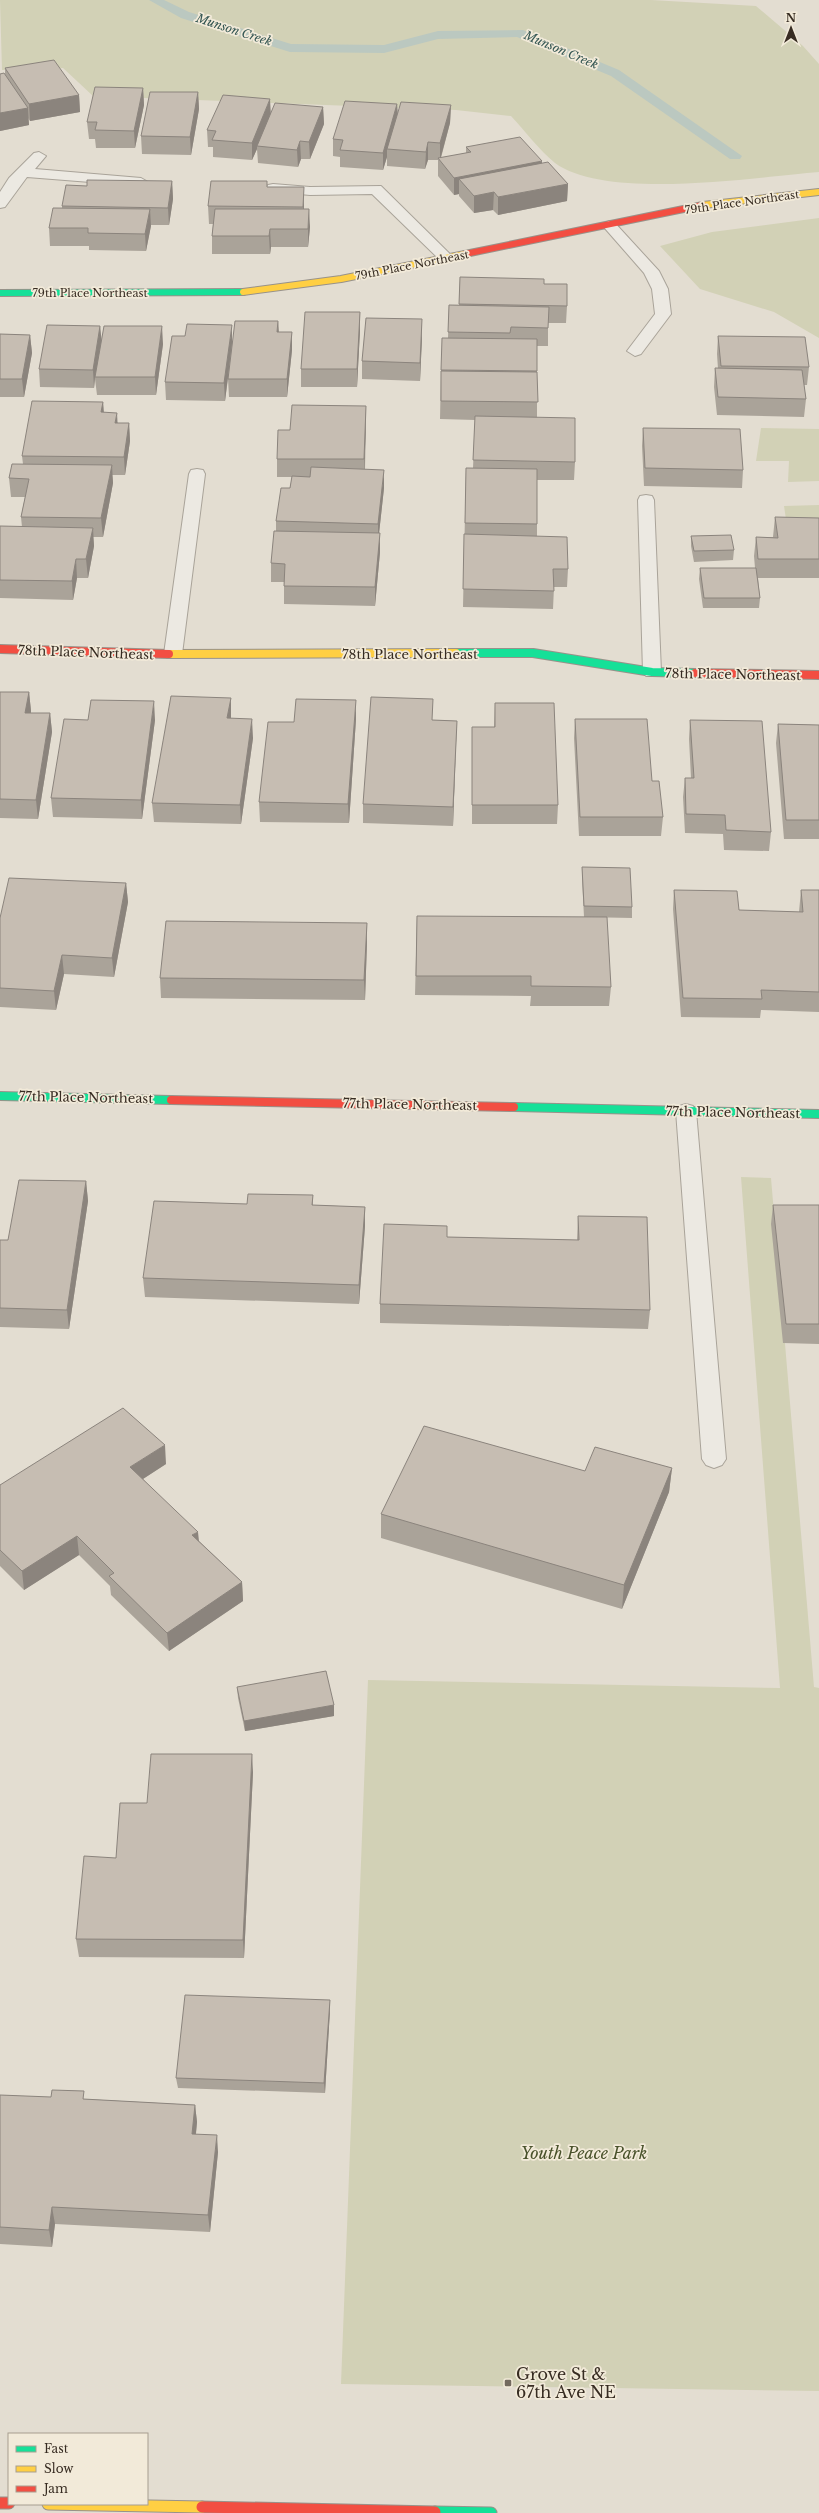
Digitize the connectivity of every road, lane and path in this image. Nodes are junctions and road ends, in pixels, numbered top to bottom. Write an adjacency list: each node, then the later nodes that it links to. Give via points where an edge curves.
1 (39, 156): 2 (lane)
2 (24, 172): 3 (lane); 6 (lane, via 14,181)
3 (141, 182)
4 (259, 186): 8 (lane, via 310,191 376,190)
5 (819, 192): 7 (street, 79th Place Northeast, via 707,204)
6 (0, 204)
7 (609, 225): 8 (street, 79th Place Northeast); 10 (lane, via 651,272 660,289 663,314)
8 (446, 258): 9 (street, 79th Place Northeast, via 341,279 239,292)
9 (0, 293)
10 (635, 352)
11 (197, 474): 14 (lane)
12 (646, 500): 15 (lane)
13 (0, 649): 14 (street, 78th Place Northeast)
14 (173, 654): 15 (street, 78th Place Northeast, via 533,653)
15 (652, 672): 16 (street, 78th Place Northeast)
16 (819, 675)
17 (0, 1096): 18 (street, 77th Place Northeast)
18 (686, 1111): 19 (street, 77th Place Northeast); 20 (lane)
19 (819, 1114)
20 (714, 1459)
21 (94, 2505): 22 (street)
22 (413, 2512): 23 (street)
23 (491, 2513)

